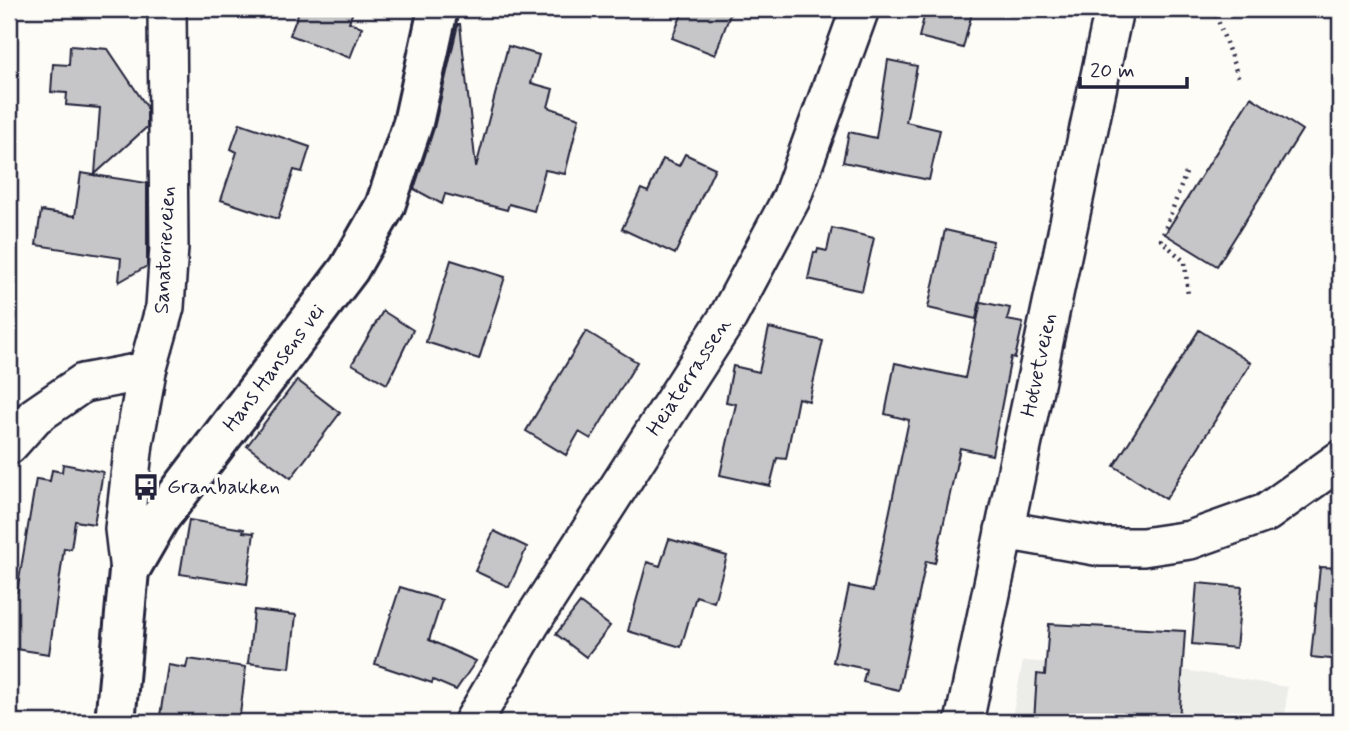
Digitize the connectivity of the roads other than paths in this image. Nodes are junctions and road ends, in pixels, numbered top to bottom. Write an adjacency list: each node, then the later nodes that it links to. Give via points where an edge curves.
1 (167, 9): 5 (street, Sanatorieveien, via 169,247 165,307)
2 (438, 9): 9 (main road, Hans Hansens vei, via 413,123 385,206 349,270 159,519)
3 (860, 9): 11 (street, Heiaterrassen, via 791,198 728,317 531,623)
4 (1114, 9): 8 (street, Hotvetveien)
5 (147, 372): 6 (street, via 83,383 35,416); 9 (street, Sanatorieveien, via 124,529)
6 (9, 445)
7 (1340, 460): 8 (street, via 1266,513 1190,540 1101,547)
8 (1004, 530): 12 (street, Hotvetveien)
9 (129, 571): 10 (main road, Hans Hansens vei)
10 (116, 722)
11 (473, 722)
12 (964, 722)

